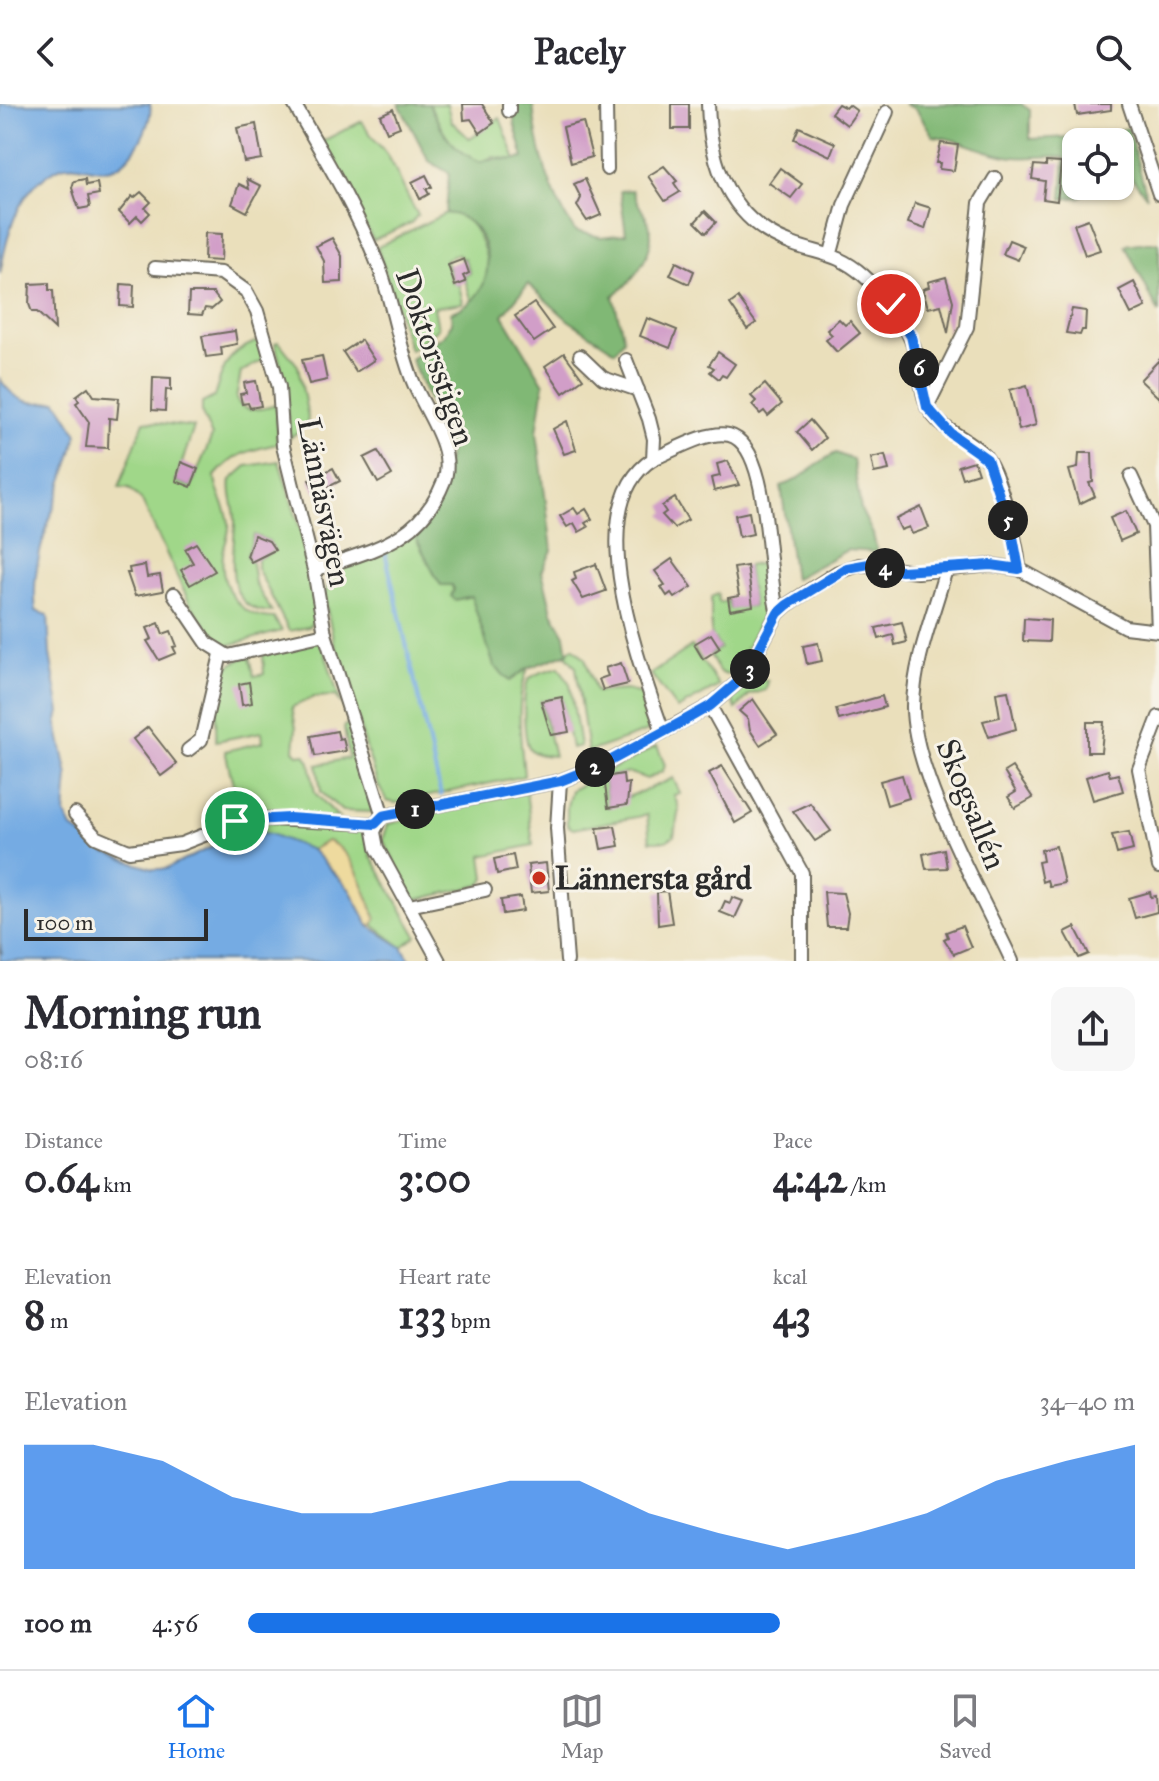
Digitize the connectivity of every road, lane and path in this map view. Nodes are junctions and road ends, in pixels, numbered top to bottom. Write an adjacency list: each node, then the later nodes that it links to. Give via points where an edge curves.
1 (294, 104): 19 (street, Doktorsstigen, via 379,266 407,366 440,441 446,471 409,533)
2 (606, 104): 6 (street)
3 (708, 104): 9 (street, via 715,163 739,210 789,243)
4 (1129, 104): 8 (street)
5 (887, 112): 9 (street, via 844,205)
6 (607, 169)
7 (995, 178): 14 (street, via 980,203 967,327)
8 (1159, 194)
9 (831, 253): 14 (street, via 864,276 903,320)
10 (155, 268): 19 (street, Lännäsvägen, via 221,273 252,300 279,387 283,446)
11 (580, 356): 13 (street, via 603,378)
12 (626, 360): 13 (street)
13 (638, 390): 15 (street, via 654,439)
14 (927, 407): 18 (street, via 950,433 987,459)
15 (653, 459): 21 (street, via 714,435 731,435 746,447 768,520 771,591); 27 (street, via 632,475 623,492 620,571 634,649)
16 (1131, 476): 22 (street, via 1154,526)
17 (946, 569): 18 (street); 21 (street, via 902,571 869,564 847,568); 38 (street, Skogsallén, via 916,677 916,739 928,777)
18 (1019, 569): 22 (street, via 1125,627)
19 (314, 570): 23 (street, Lännäsvägen)
20 (174, 594): 24 (street, via 207,643)
21 (778, 613): 25 (street, via 744,677)
22 (1158, 631)
23 (325, 634): 24 (street, via 236,656); 31 (street, Lännäsvägen)
24 (221, 654): 28 (street, via 201,740)
25 (710, 706): 27 (street); 37 (street, via 802,873)
26 (1159, 717): 32 (street, via 1139,769)
27 (663, 732): 29 (street)
28 (188, 750)
29 (560, 781): 31 (street); 36 (street, via 557,828)
30 (75, 814): 31 (street, via 96,837 129,851 181,844 248,818)
31 (379, 820): 34 (street, Lännäsvägen, via 377,848)
32 (1159, 867)
33 (485, 890): 34 (street)
34 (409, 906): 35 (street, Lännäsvägen)
35 (439, 961)
36 (567, 961)
37 (802, 961)
38 (1012, 961)

